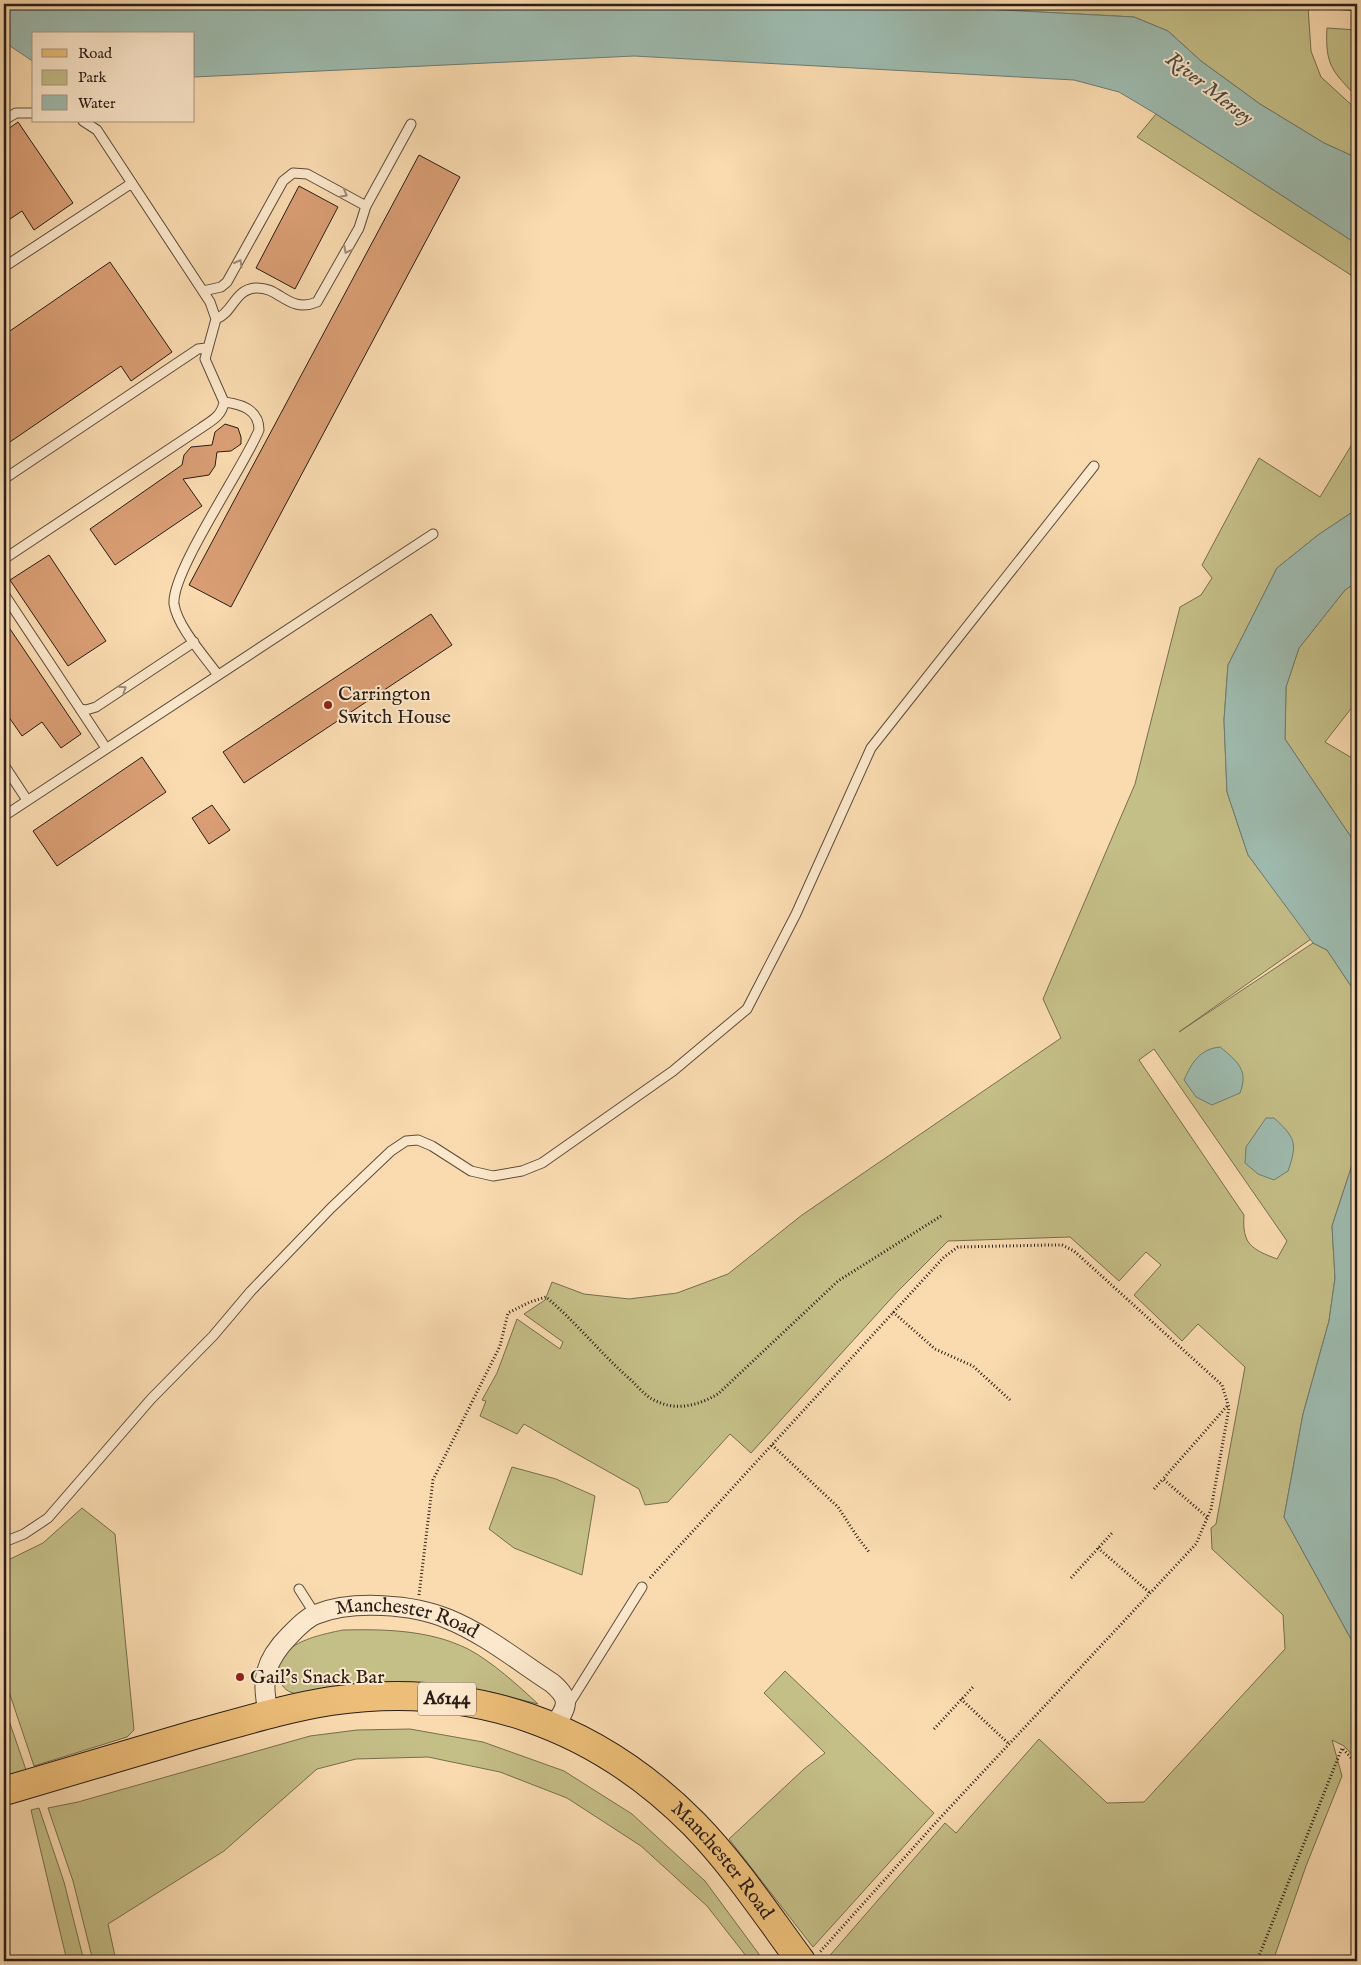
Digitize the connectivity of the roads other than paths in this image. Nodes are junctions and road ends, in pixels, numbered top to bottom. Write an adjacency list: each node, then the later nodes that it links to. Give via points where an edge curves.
1 (32, 113): 2 (lane, via 16,113)
2 (4, 120)
3 (85, 122): 5 (lane, via 97,130)
4 (411, 124): 6 (lane)
5 (132, 183): 7 (lane); 8 (lane)
6 (366, 206): 8 (lane, one-way to 6, via 221,287 227,282 284,181 292,173 307,174); 9 (lane, one-way to 9, via 359,228 317,302 299,306 269,291 252,288 237,297 225,314)
7 (4, 267)
8 (203, 291): 9 (lane)
9 (216, 319): 10 (lane)
10 (206, 348): 11 (lane, via 205,359); 13 (lane, via 198,349)
11 (224, 402): 15 (lane, via 216,418); 17 (lane, via 248,408 259,421 259,430 174,594 178,617)
12 (1094, 466): 24 (lane, via 871,748 796,914 747,1009 673,1071 542,1163 522,1171 493,1176 471,1171 418,1140 406,1141 391,1151 251,1291 213,1336 151,1399 48,1518 24,1534)
13 (4, 479)
14 (433, 534): 18 (lane)
15 (4, 559)
16 (4, 594): 19 (lane)
17 (194, 642): 18 (lane); 19 (lane, one-way to 17, via 96,706)
18 (218, 676): 20 (lane)
19 (80, 709): 20 (lane)
20 (106, 748): 22 (lane)
21 (4, 765): 22 (lane)
22 (27, 800): 23 (lane)
23 (4, 816)
24 (4, 1542)
25 (642, 1587): 29 (lane, via 573,1702)
26 (298, 1589): 27 (lane)
27 (315, 1614): 28 (street, Manchester Road, via 299,1626 270,1659 265,1680); 29 (street, Manchester Road, via 363,1606 397,1607 447,1618 480,1635 562,1692 565,1700)
28 (269, 1714): 29 (main road, Manchester Road / A6144, via 331,1701 397,1696 481,1704 532,1717); 30 (main road, Manchester Road / A6144)
29 (560, 1718): 31 (main road, Manchester Road / A6144, via 578,1736 627,1766 695,1825)
30 (4, 1791)
31 (809, 1958)

